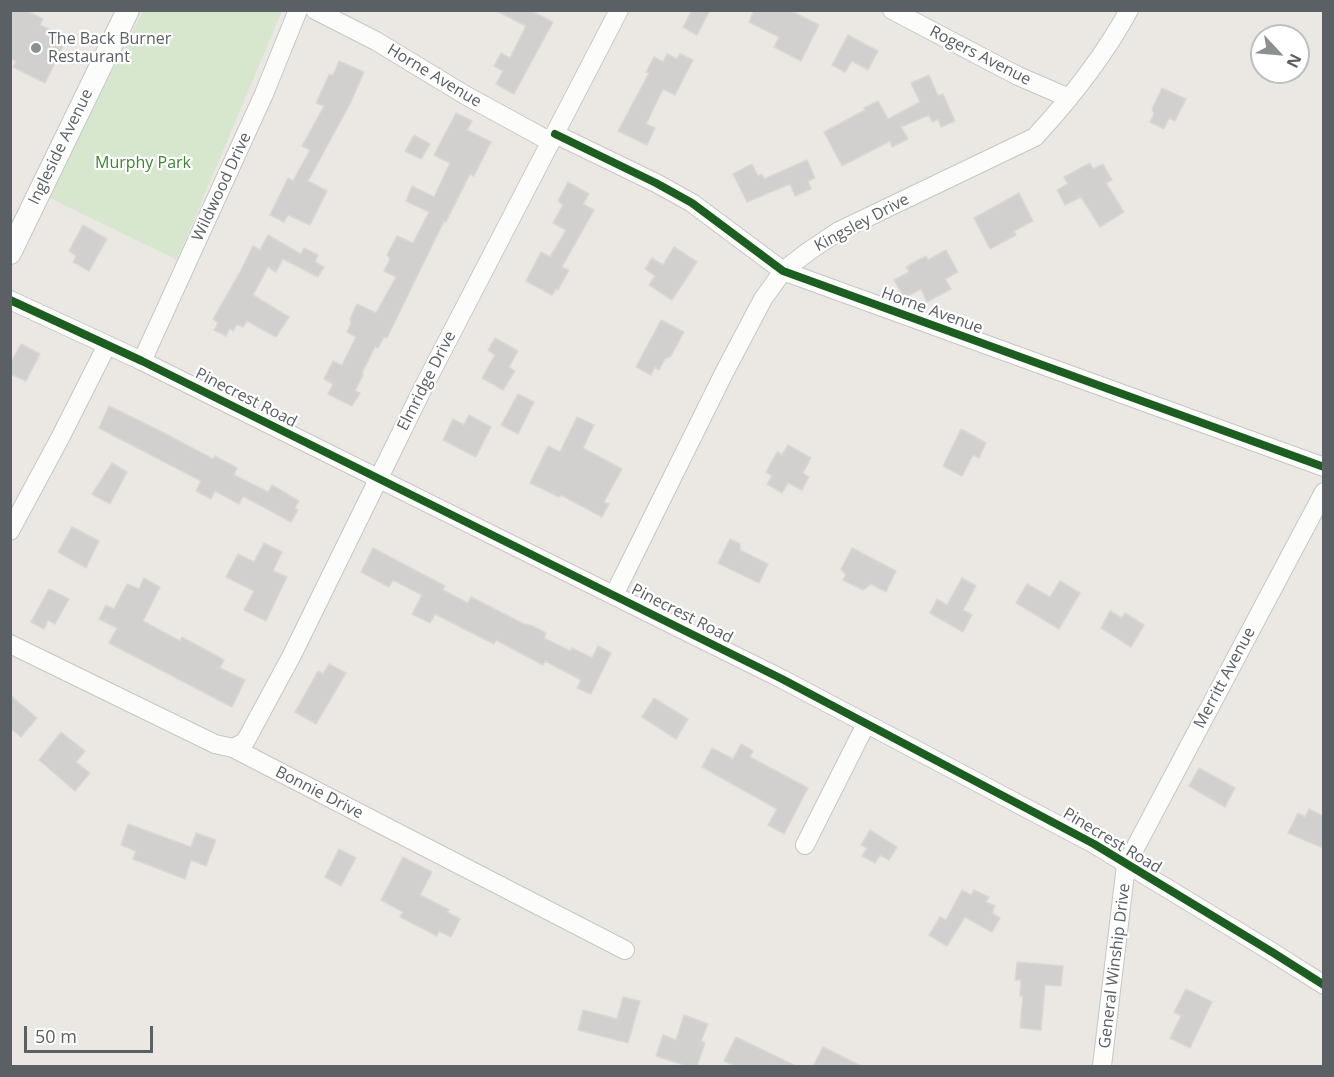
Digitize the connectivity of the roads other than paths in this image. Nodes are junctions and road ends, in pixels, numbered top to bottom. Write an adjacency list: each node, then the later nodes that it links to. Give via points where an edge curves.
1 (128, 10): 9 (street, Ingleside Avenue)
2 (298, 10): 13 (street, Wildwood Drive, via 264,94)
3 (315, 10): 8 (street, Horne Avenue, via 376,41 465,95)
4 (619, 10): 8 (street, Elmridge Drive)
5 (891, 10): 7 (street, Rogers Avenue)
6 (1129, 10): 7 (street, Kingsley Drive)
7 (1069, 98): 10 (street, Kingsley Drive, via 1035,137 839,231)
8 (553, 138): 10 (street, Horne Avenue, via 692,203); 15 (street, Elmridge Drive)
9 (10, 253)
10 (783, 272): 14 (street, Horne Avenue); 18 (street, Kingsley Drive, via 763,299 735,351)
11 (10, 300): 12 (street, Pinecrest Road)
12 (106, 345): 13 (street, Pinecrest Road); 17 (street)
13 (142, 361): 15 (street, Pinecrest Road)
14 (1323, 467)
15 (378, 480): 18 (street, Pinecrest Road); 21 (street, Elmridge Drive, via 292,655 244,742)
16 (1323, 492): 23 (street, Merritt Avenue)
17 (10, 531)
18 (614, 595): 20 (street, Pinecrest Road)
19 (10, 644): 21 (street, Bonnie Drive, via 215,744)
20 (866, 724): 22 (street); 23 (street, Pinecrest Road, via 1094,844)
21 (233, 748): 24 (street, Bonnie Drive)
22 (805, 845)
23 (1126, 865): 25 (street, Pinecrest Road); 26 (street, General Winship Drive)
24 (624, 950)
25 (1323, 985)
26 (1102, 1066)

